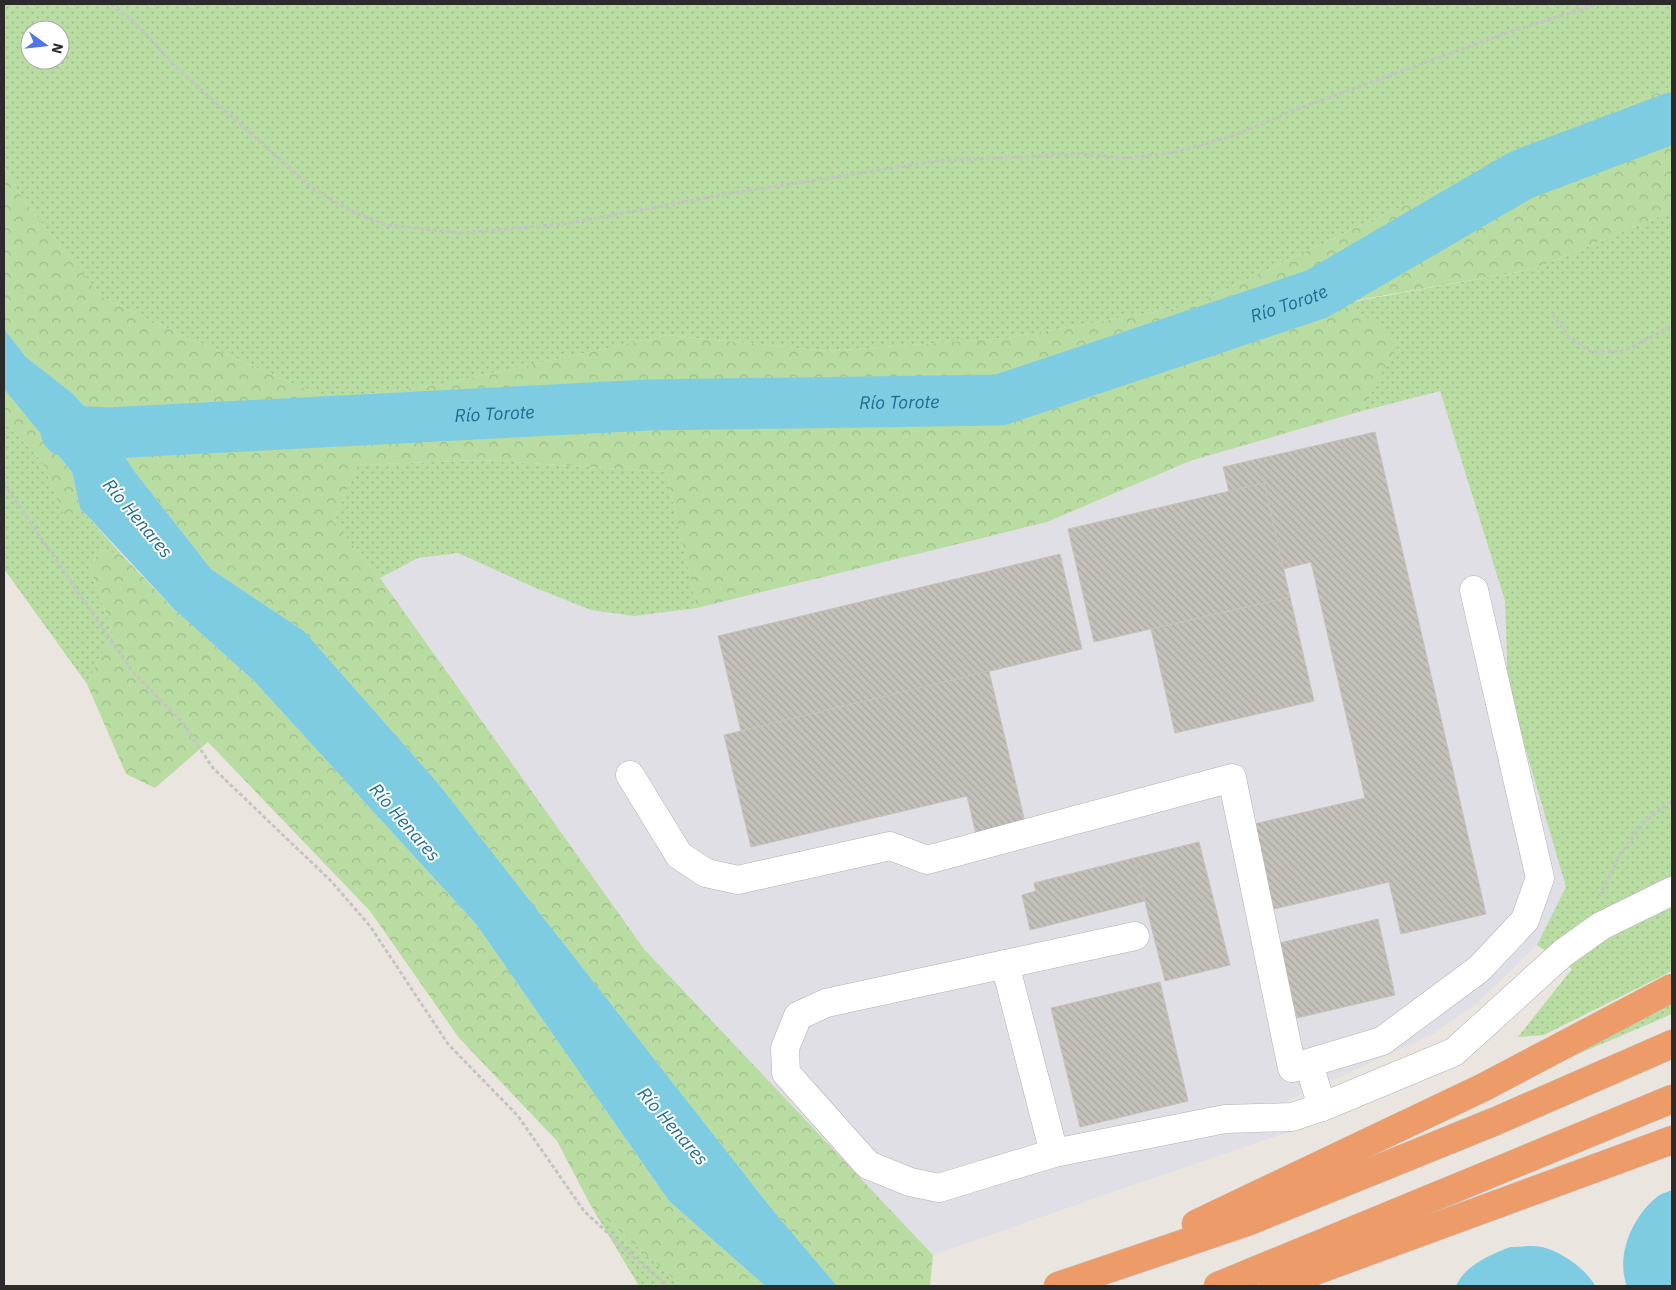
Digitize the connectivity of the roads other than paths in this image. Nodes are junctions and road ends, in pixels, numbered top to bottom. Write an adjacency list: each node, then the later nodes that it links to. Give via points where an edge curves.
1 (1474, 590): 8 (lane, via 1540,878 1525,920 1479,969 1382,1041)
2 (630, 775): 8 (lane, via 679,855 706,873 738,880 890,846 927,860 1232,778 1292,1068)
3 (1672, 891): 10 (lane, via 1601,926 1563,953 1454,1052)
4 (1135, 936): 5 (lane)
5 (1005, 964): 12 (lane); 12 (lane, via 826,1003 798,1016 785,1048 786,1073 868,1165 910,1182 939,1188)
6 (1672, 988): 13 (highway, via 1482,1088)
7 (1672, 1044): 13 (highway, via 1496,1121 1247,1222)
8 (1310, 1064): 10 (lane)
9 (1672, 1099): 15 (highway)
10 (1322, 1107): 12 (lane, via 1292,1117 1225,1119)
11 (1672, 1140): 16 (highway)
12 (1054, 1153)
13 (1095, 1272): 14 (highway)
14 (1058, 1286)
15 (1218, 1286)
16 (1274, 1286)

